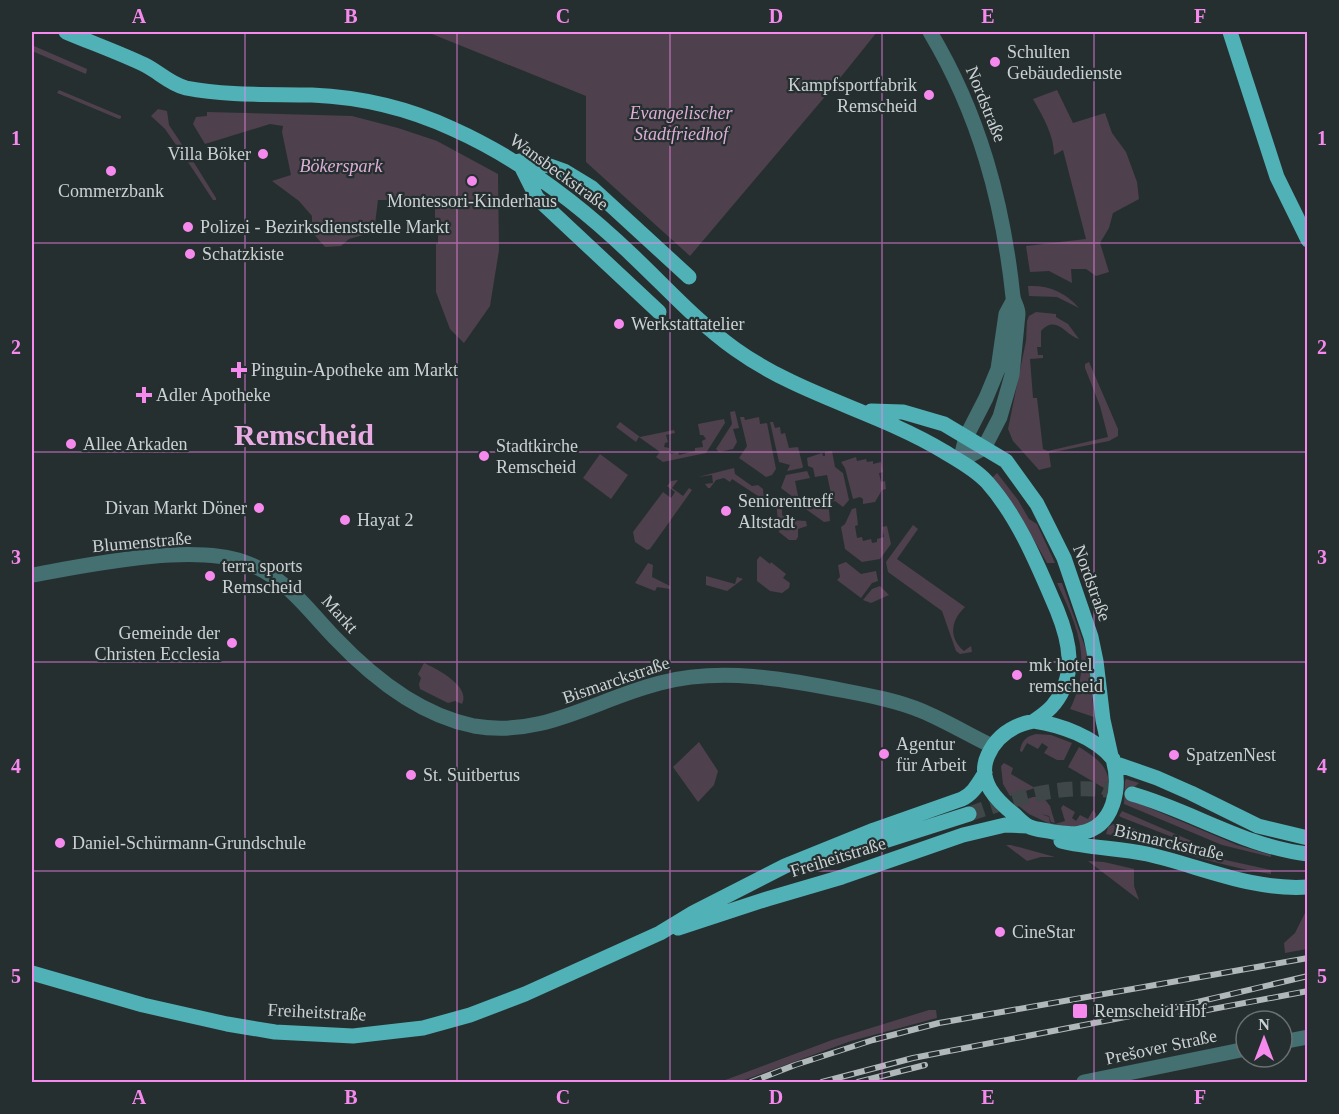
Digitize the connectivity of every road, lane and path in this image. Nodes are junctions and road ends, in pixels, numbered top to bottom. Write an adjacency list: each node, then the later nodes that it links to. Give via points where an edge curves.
1 (66, 32): 4 (main road, Wansbeckstraße, via 149,67 180,87 377,103 451,128)
2 (930, 32): 7 (street, Nordstraße, via 960,87 985,153 997,196)
3 (1230, 32): 5 (main road, via 1277,177)
4 (517, 163): 6 (main road, via 550,166 592,188); 8 (main road, via 537,198); 9 (main road, Wansbeckstraße, via 599,225 731,347 792,383)
5 (1308, 240)
6 (689, 277)
7 (1013, 301): 10 (street, Nordstraße, via 1006,314 998,369); 11 (street, Nordstraße, via 1018,314 1012,375 1000,417)
8 (658, 312)
9 (863, 411): 10 (main road, Wansbeckstraße, via 903,412 944,424); 12 (main road, Wansbeckstraße)
10 (966, 437): 11 (main road, Nordstraße); 12 (street, Nordstraße)
11 (984, 448): 12 (street); 18 (main road, Nordstraße, via 1011,467 1037,504 1064,558 1091,637)
12 (960, 461): 16 (main road, via 984,480 1017,526 1051,597 1068,645 1065,687 1053,706)
13 (255, 567): 14 (street, Blumenstraße, via 226,558 177,555); 15 (street, Markt, via 288,587 345,649)
14 (32, 575)
15 (393, 691): 17 (street, Bismarckstraße, via 449,719 507,729 549,723 667,681 740,675 886,700 922,711)
16 (1034, 721): 17 (main road, via 1014,727); 18 (main road, via 1072,731)
17 (992, 746): 19 (main road)
18 (1112, 760): 22 (main road, via 1117,789 1112,809 1099,824 1079,833); 24 (main road, via 1174,785 1250,823)
19 (985, 774): 22 (main road, via 992,794 1001,804); 28 (main road, Freiheitstraße, via 962,799 814,854)
20 (1132, 794): 26 (main road, via 1231,834)
21 (969, 814): 28 (main road)
22 (1034, 828): 27 (main road, Bismarckstraße, via 1063,842 1130,850 1244,880); 30 (main road, Freiheitstraße, via 1005,825 963,835)
23 (1308, 831): 24 (main road)
24 (1282, 832): 25 (main road)
25 (1308, 838)
26 (1308, 854)
27 (1300, 887): 29 (main road, Bismarckstraße)
28 (730, 894): 30 (main road, Freiheitstraße)
29 (1308, 894)
30 (660, 933): 31 (main road, Freiheitstraße, via 503,1003 423,1028 374,1035 304,1035 227,1024)
31 (32, 973)
32 (1234, 1052): 33 (street, Prešover Straße)
33 (1084, 1083)

